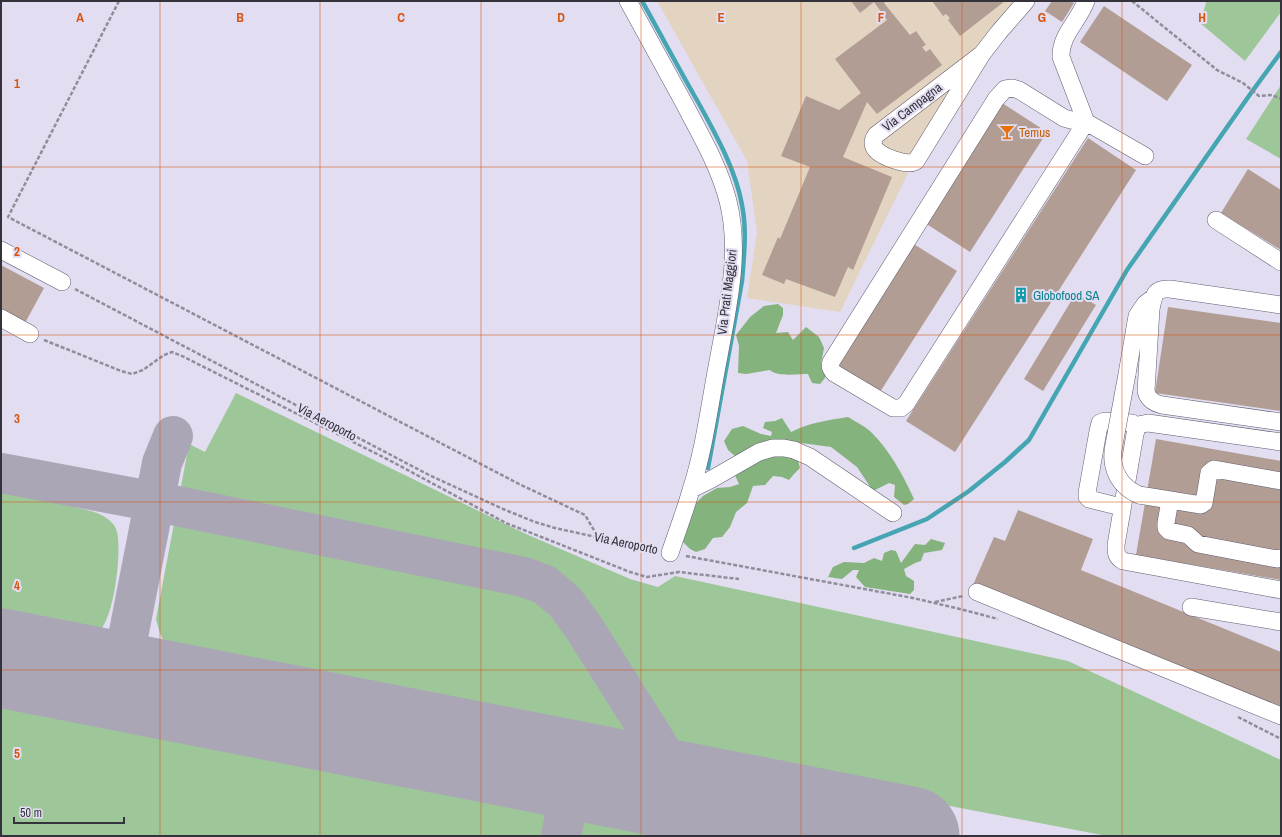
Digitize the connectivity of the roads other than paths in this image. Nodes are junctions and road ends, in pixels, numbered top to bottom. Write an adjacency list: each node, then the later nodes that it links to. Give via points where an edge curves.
1 (628, 1): 19 (street, Via Prati Maggiori, via 710,151 721,178 732,226 734,248 728,307)
2 (1026, 1): 4 (street, Via Campagna)
3 (1086, 1): 5 (street, via 1065,38 1061,51)
4 (982, 54): 4 (street, Via Campagna, via 916,161 904,163 877,152 874,146 876,135)
5 (1086, 122): 5 (street, via 906,404 901,408 893,408 834,373 831,362 1001,92 1012,88 1019,90 1064,118); 6 (street)
6 (1145, 156)
7 (1216, 220): 9 (street)
8 (1, 250): 10 (street)
9 (1281, 262)
10 (62, 282)
11 (1153, 298): 12 (street, via 1159,290 1170,289); 15 (street, via 1146,391 1150,400 1162,405); 20 (street, bridge, via 1137,316 1112,462 1120,482 1129,490 1139,495)
12 (1281, 305)
13 (1, 318): 14 (street)
14 (30, 334)
15 (1281, 422)
16 (1142, 423): 17 (street); 21 (street, via 1138,425 1135,434); 21 (street, via 1102,421 1098,431 1087,497 1093,501 1117,506)
17 (1281, 442)
18 (1281, 481): 20 (street, via 1214,469 1209,473 1204,502 1201,505)
19 (692, 489): 22 (street, via 759,452 784,448 810,457); 23 (street, Via Prati Maggiori)
20 (1170, 500): 24 (street, via 1166,523 1169,531 1188,535 1198,544)
21 (1122, 512): 25 (street, via 1116,552 1118,558 1123,561)
22 (893, 513)
23 (670, 553)
24 (1281, 558)
25 (1281, 590)
26 (977, 592): 29 (street)
27 (1191, 607): 28 (street)
28 (1281, 622)
29 (1281, 716)

